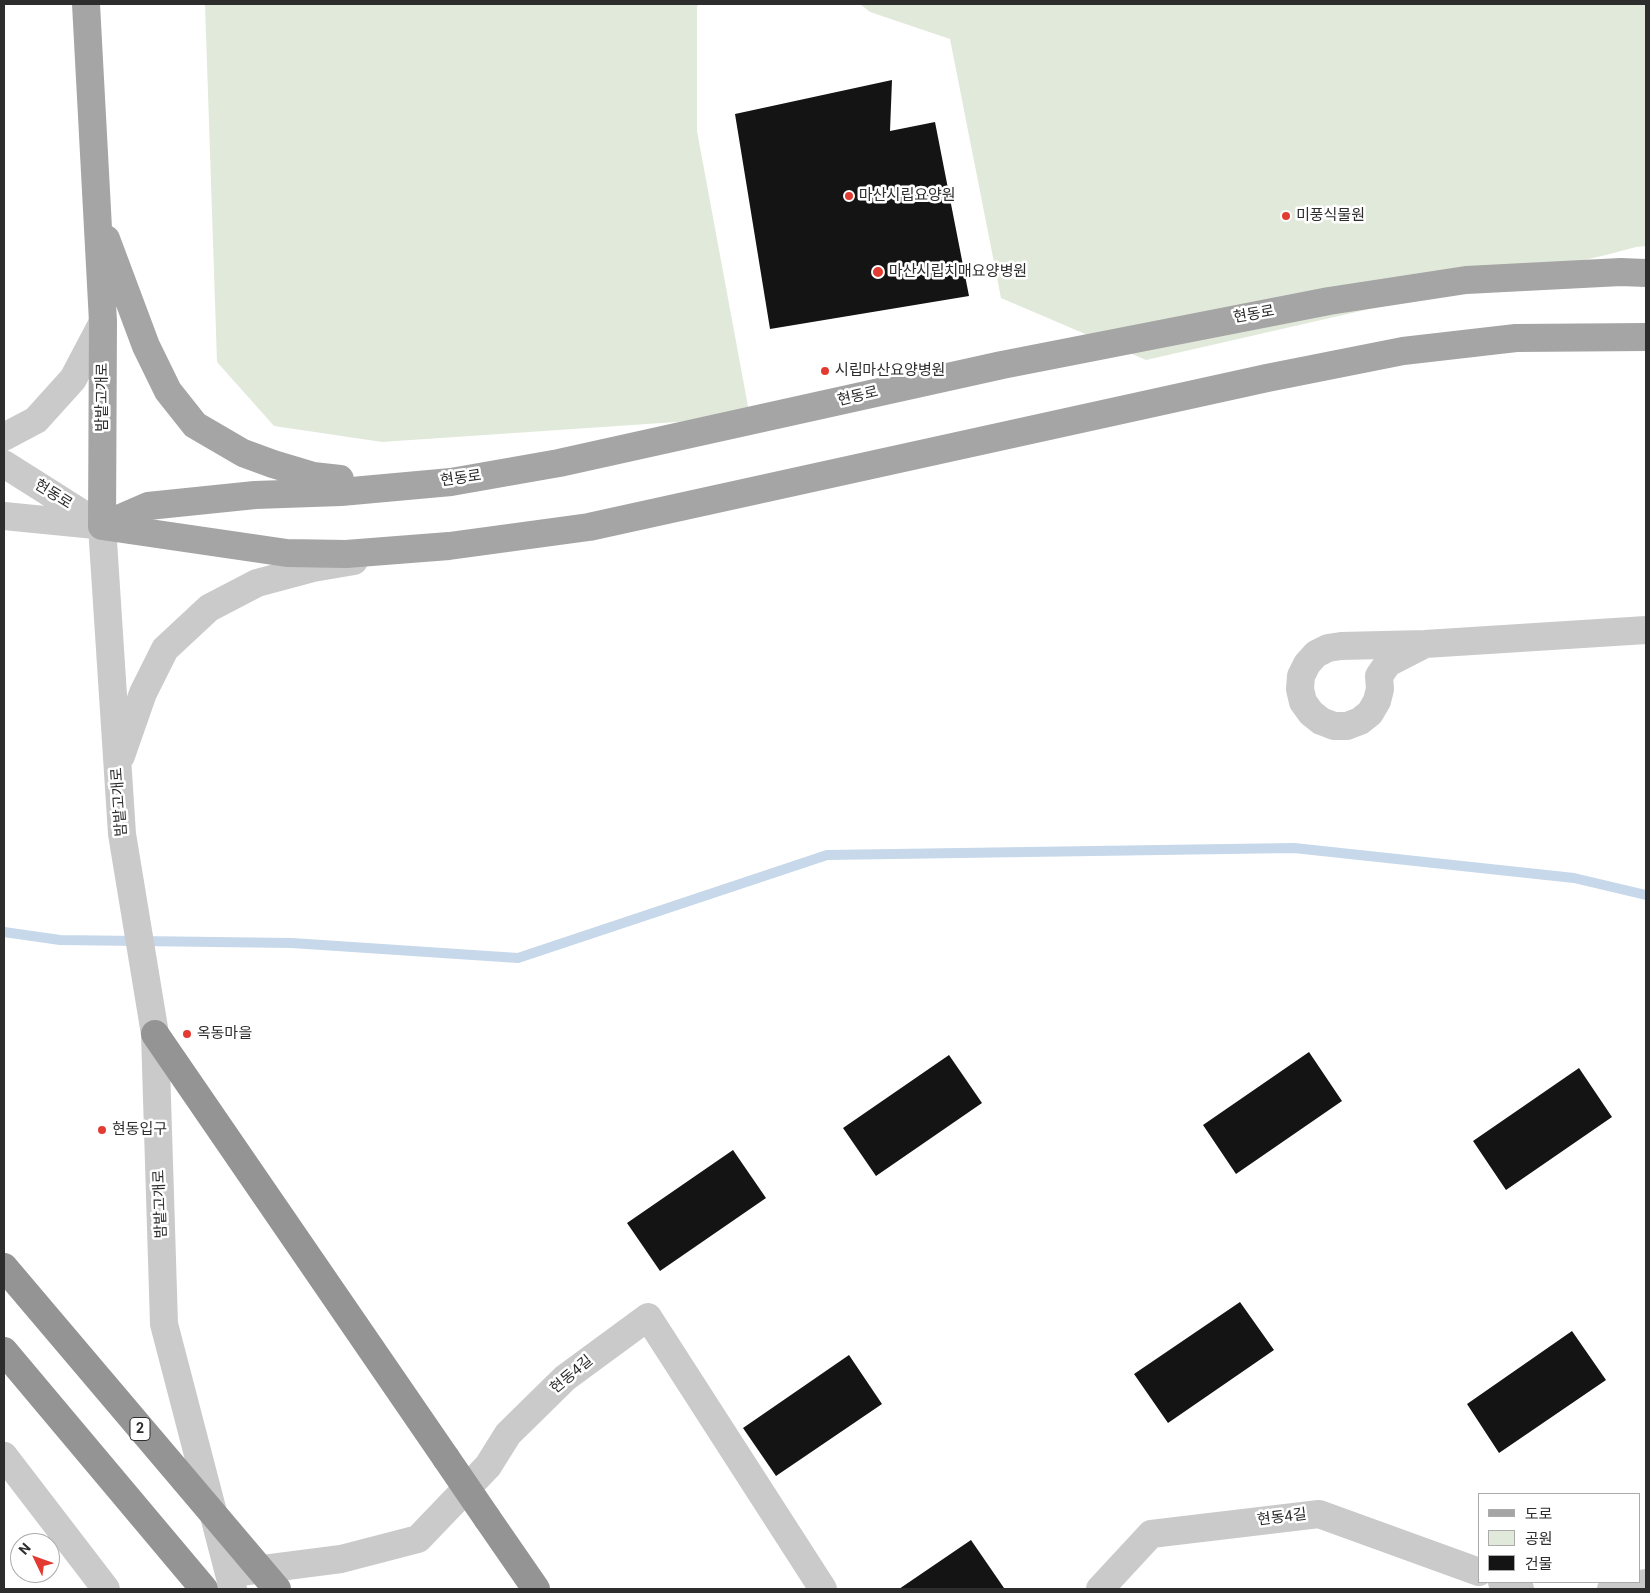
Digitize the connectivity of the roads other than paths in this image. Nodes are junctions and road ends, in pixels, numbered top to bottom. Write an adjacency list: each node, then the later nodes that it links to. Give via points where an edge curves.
1 (86, 4): 2 (main road, 밤밭고개로)
2 (96, 212): 4 (main road, 밤밭고개로); 8 (main road, via 146,346 168,391 196,425 243,453 313,476)
3 (1646, 273): 8 (main road, 현동로, via 1466,280 1329,301 1002,365 559,463 451,482)
4 (103, 322): 6 (street, via 73,379 36,420); 10 (main road, 밤밭고개로)
5 (1646, 337): 11 (main road, 현동로, via 1516,338 1403,351 590,527)
6 (4, 437)
7 (4, 464): 10 (street, 현동로)
8 (414, 485): 10 (main road, 현동로, via 255,495 148,506)
9 (4, 516): 10 (street)
10 (102, 526): 11 (main road, 현동로, via 287,553 346,554); 14 (street, 밤밭고개로)
11 (449, 546): 14 (street, via 313,568 257,583 209,608 165,649 143,693)
12 (1646, 630): 13 (street)
13 (1425, 644)
14 (117, 766): 15 (street, 밤밭고개로, via 122,834)
15 (156, 1034): 20 (street, 밤밭고개로, via 164,1324); 26 (highway, bridge)
16 (4, 1267): 25 (highway, 2, bridge)
17 (4, 1351): 24 (highway)
18 (4, 1456): 23 (street)
19 (1478, 1572): 28 (street, 현동4길, via 1320,1514 1151,1534)
20 (231, 1581): 27 (street, 현동4길, via 341,1559 418,1539 488,1466 508,1434 565,1378 648,1317)
21 (1505, 1583): 29 (street)
22 (1646, 1583): 30 (street)
23 (106, 1589)
24 (204, 1589)
25 (277, 1589)
26 (536, 1589)
27 (823, 1589)
28 (1100, 1589)
29 (1520, 1589)
30 (1612, 1589)

